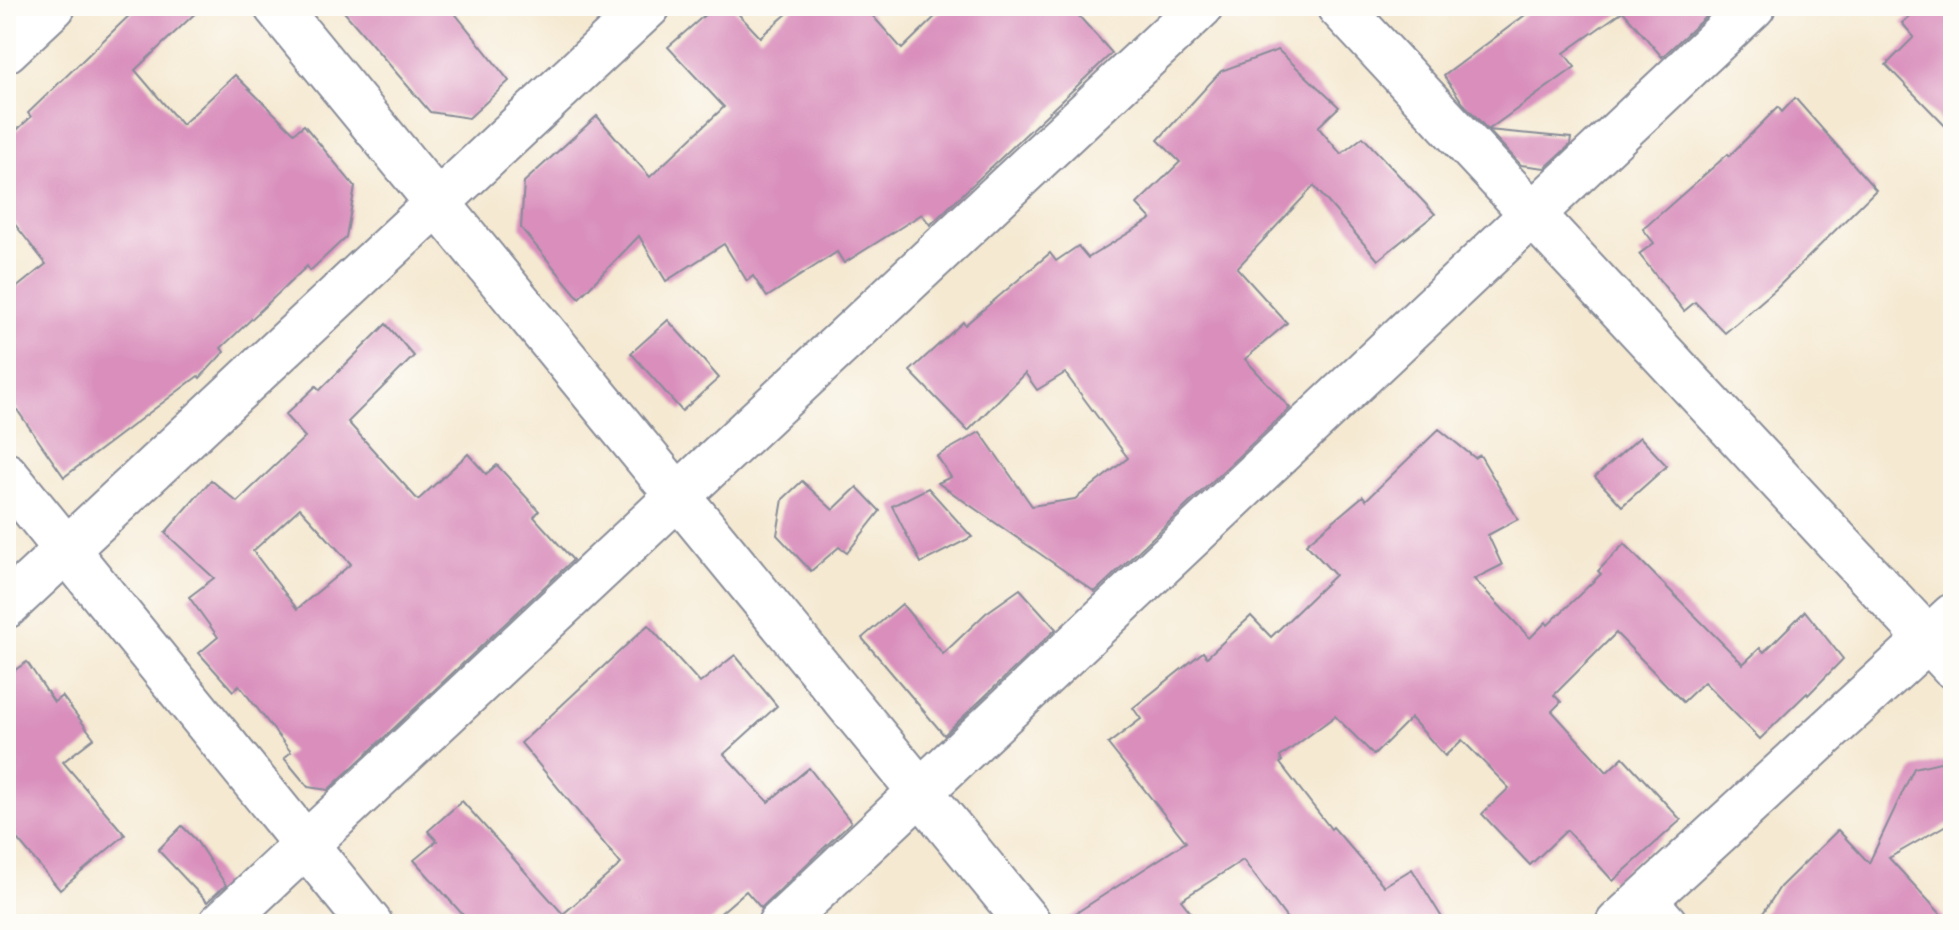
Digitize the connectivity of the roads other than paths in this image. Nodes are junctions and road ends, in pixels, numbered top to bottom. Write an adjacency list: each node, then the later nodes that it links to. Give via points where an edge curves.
1 (53, 6): 7 (street)
2 (276, 6): 8 (street)
3 (648, 6): 8 (street)
4 (1201, 6): 11 (street)
5 (1339, 6): 9 (street)
6 (1753, 6): 9 (street)
7 (6, 50)
8 (438, 203): 11 (street); 12 (street)
9 (1531, 215): 14 (street); 15 (street)
10 (6, 475): 12 (street)
11 (678, 496): 15 (street); 16 (street)
12 (67, 549): 13 (street); 16 (street)
13 (6, 606)
14 (1945, 641): 17 (street)
15 (920, 791): 20 (street); 21 (street)
16 (305, 845): 18 (street); 19 (street)
17 (1643, 916)
18 (221, 924)
19 (370, 924)
20 (780, 924)
21 (1029, 924)

